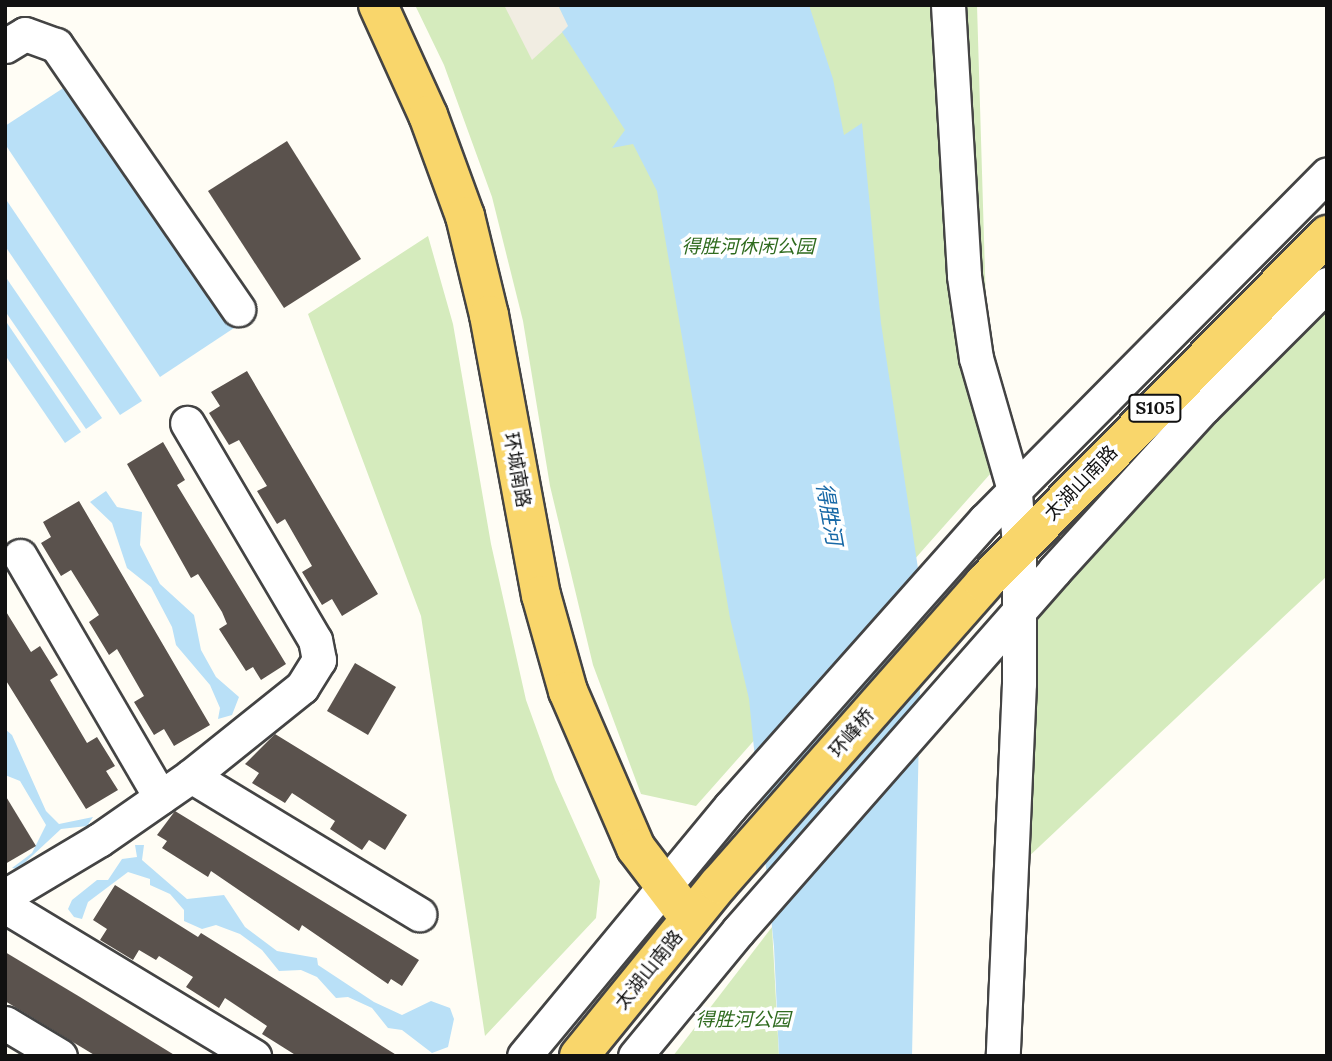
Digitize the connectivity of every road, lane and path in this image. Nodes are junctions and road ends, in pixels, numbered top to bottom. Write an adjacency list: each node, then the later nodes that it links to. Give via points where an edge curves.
1 (378, 5): 17 (main road, 环城南路, via 428,115 465,216 489,316 541,594 568,691 625,826)
2 (948, 5): 9 (street, via 964,275 976,358)
3 (5, 46): 7 (street, via 25,34 56,45)
4 (1327, 174): 9 (street)
5 (1327, 235): 10 (main road, 太湖山南路 / S105)
6 (1327, 284): 13 (street, via 1204,407)
7 (238, 309)
8 (187, 424): 14 (street, via 315,640 319,660 302,687)
9 (1014, 493): 10 (street); 17 (street, via 985,520)
10 (1018, 547): 12 (main road, 太湖山南路 / S105); 13 (street)
11 (20, 556): 15 (street)
12 (984, 583): 16 (main road, 环峰桥 / S105)
13 (1019, 614): 27 (street, via 738,931); 28 (street)
14 (191, 776): 15 (street); 20 (street)
15 (160, 797): 18 (street)
16 (719, 884): 21 (main road, 太湖山南路 / S105)
17 (663, 888): 21 (main road, 环城南路); 25 (street)
18 (5, 896)
19 (5, 906): 24 (street)
20 (419, 914)
21 (690, 919): 26 (main road, 太湖山南路)
22 (5, 1023): 23 (street)
23 (60, 1056)
24 (254, 1056)
25 (524, 1056)
26 (579, 1056)
27 (635, 1056)
28 (1003, 1056)

